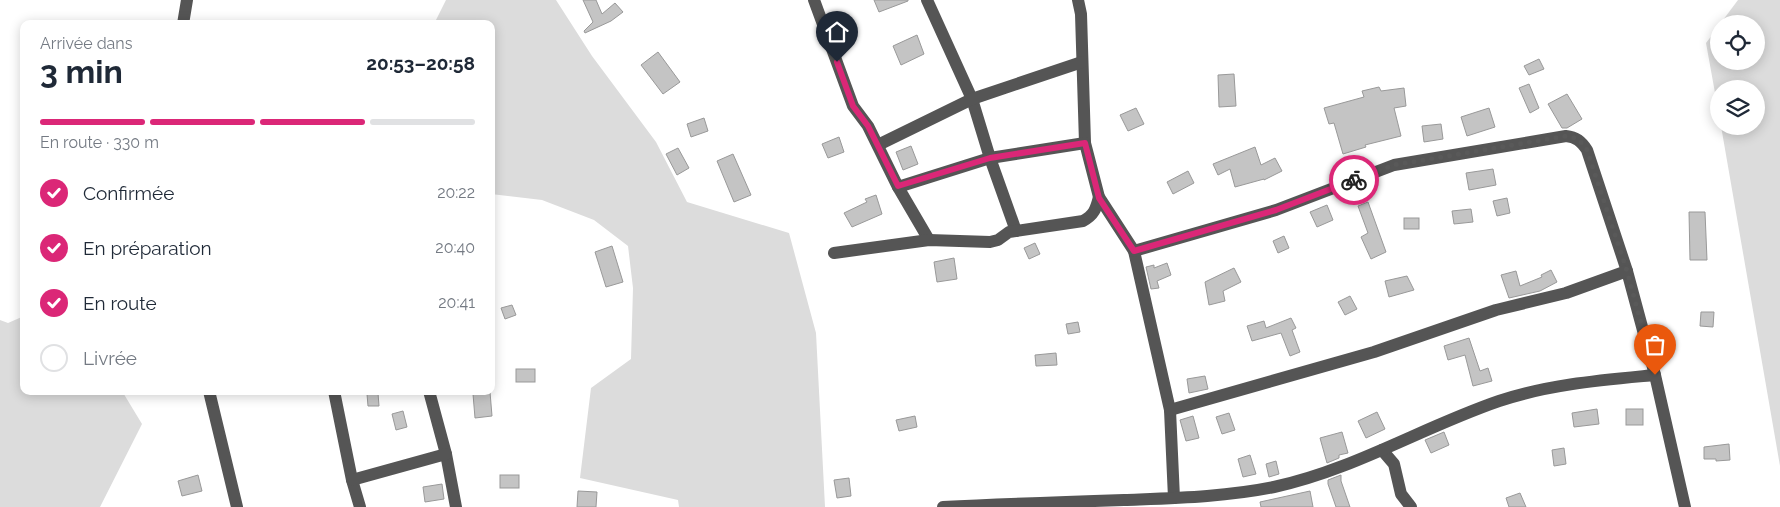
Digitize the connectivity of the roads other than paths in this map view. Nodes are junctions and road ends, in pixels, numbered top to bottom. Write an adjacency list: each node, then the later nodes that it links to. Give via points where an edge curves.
1 (187, 0): 5 (street)
2 (814, 0): 9 (street, via 853,106)
3 (927, 0): 7 (street)
4 (1078, 0): 6 (street)
5 (183, 20)
6 (1082, 62): 7 (street); 8 (street)
7 (972, 99): 9 (street); 10 (street)
8 (1085, 143): 10 (street); 12 (street)
9 (878, 145): 11 (street)
10 (990, 158): 11 (street); 13 (street)
11 (898, 186): 14 (street)
12 (1099, 198): 13 (street, via 1095,211 1083,221); 15 (street)
13 (1016, 231): 14 (street, via 990,242)
14 (929, 240): 16 (street)
15 (1134, 251): 17 (street, via 1276,210 1394,165 1566,136 1574,137 1587,150); 22 (street)
16 (834, 254)
17 (1627, 271): 18 (street); 22 (street, via 1566,293 1496,310 1374,352)
18 (1655, 375): 23 (street, via 1573,383 1509,398); 32 (street)
19 (209, 395): 27 (street)
20 (335, 395): 25 (street)
21 (431, 395): 24 (street)
22 (1170, 410): 26 (street)
23 (1382, 450): 26 (street, via 1355,462 1274,487); 31 (street, via 1394,464 1401,494)
24 (446, 454): 25 (street); 29 (street)
25 (352, 480): 28 (street)
26 (1174, 498): 30 (street)
27 (238, 507)
28 (360, 507)
29 (456, 507)
30 (943, 507)
31 (1411, 507)
32 (1685, 507)

